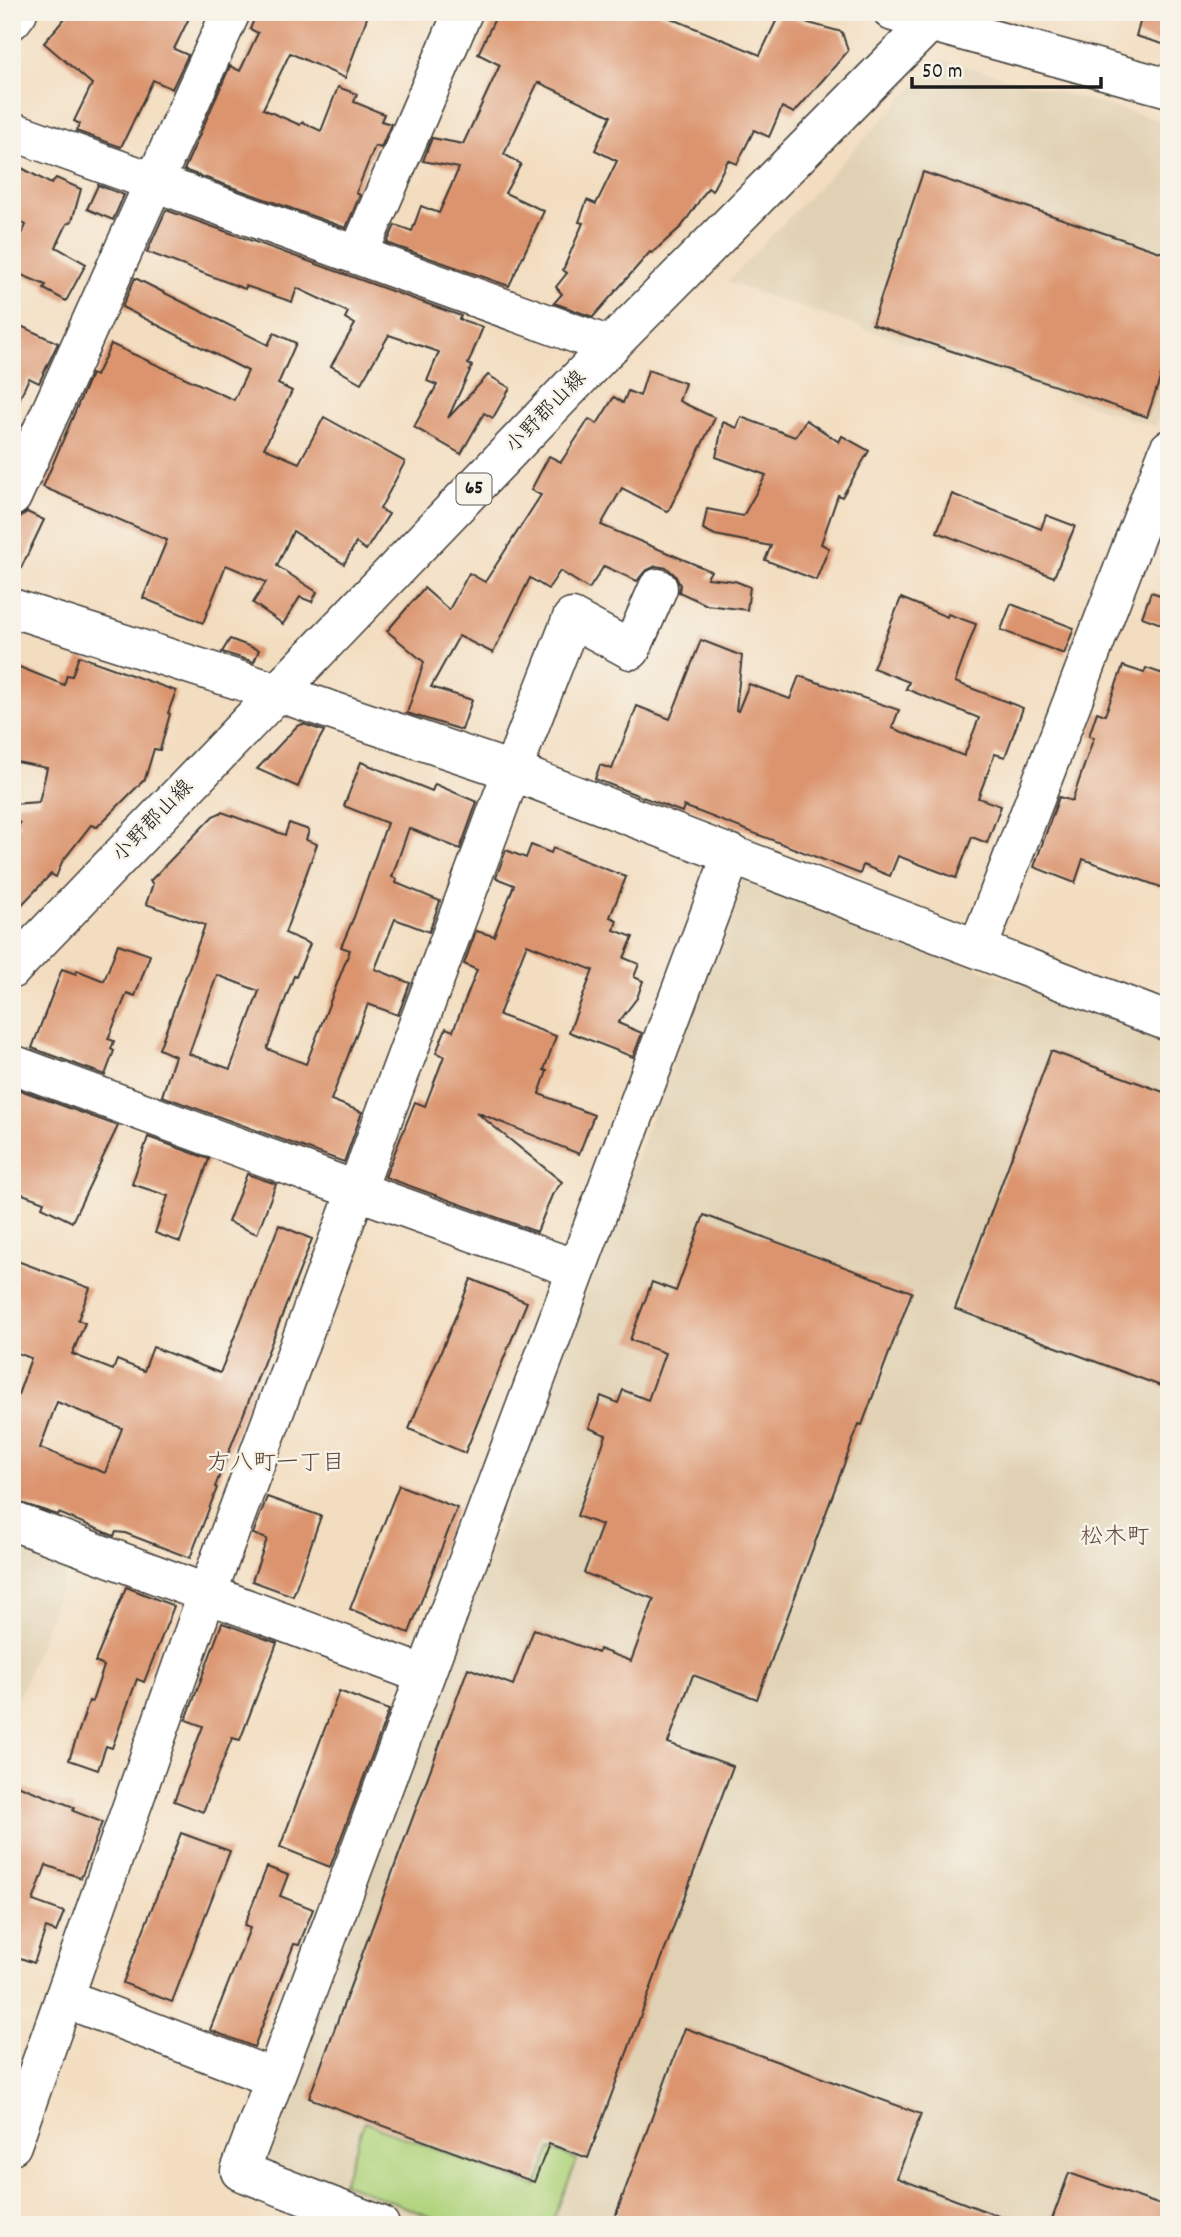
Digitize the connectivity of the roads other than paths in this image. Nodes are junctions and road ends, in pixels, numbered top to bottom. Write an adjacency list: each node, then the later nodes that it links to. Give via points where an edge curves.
1 (18, 12): 6 (street)
2 (231, 12): 9 (street)
3 (463, 12): 10 (street)
4 (893, 12): 5 (street)
5 (935, 17): 7 (street); 11 (street, 小野郡山線 / 65)
6 (12, 20)
7 (1169, 88)
8 (12, 131): 9 (street)
9 (155, 182): 10 (street); 13 (street)
10 (358, 255): 11 (street)
11 (610, 346): 16 (street, 小野郡山線 / 65)
12 (1169, 449): 19 (street)
13 (12, 497)
14 (658, 588): 17 (street, via 631,650 572,618)
15 (12, 608): 16 (street)
16 (279, 693): 17 (street); 20 (street, 小野郡山線 / 65)
17 (512, 771): 18 (street); 23 (street)
18 (732, 854): 19 (street); 24 (street)
19 (978, 948): 21 (street)
20 (12, 969)
21 (1169, 1022)
22 (12, 1063): 23 (street)
23 (358, 1191): 24 (street); 26 (street)
24 (576, 1269): 27 (street)
25 (12, 1521): 26 (street)
26 (207, 1594): 27 (street); 28 (street)
27 (425, 1675): 29 (street)
28 (64, 1998): 29 (street); 30 (street)
29 (274, 2078): 31 (street, via 240,2171)
30 (12, 2145)
31 (380, 2225)

